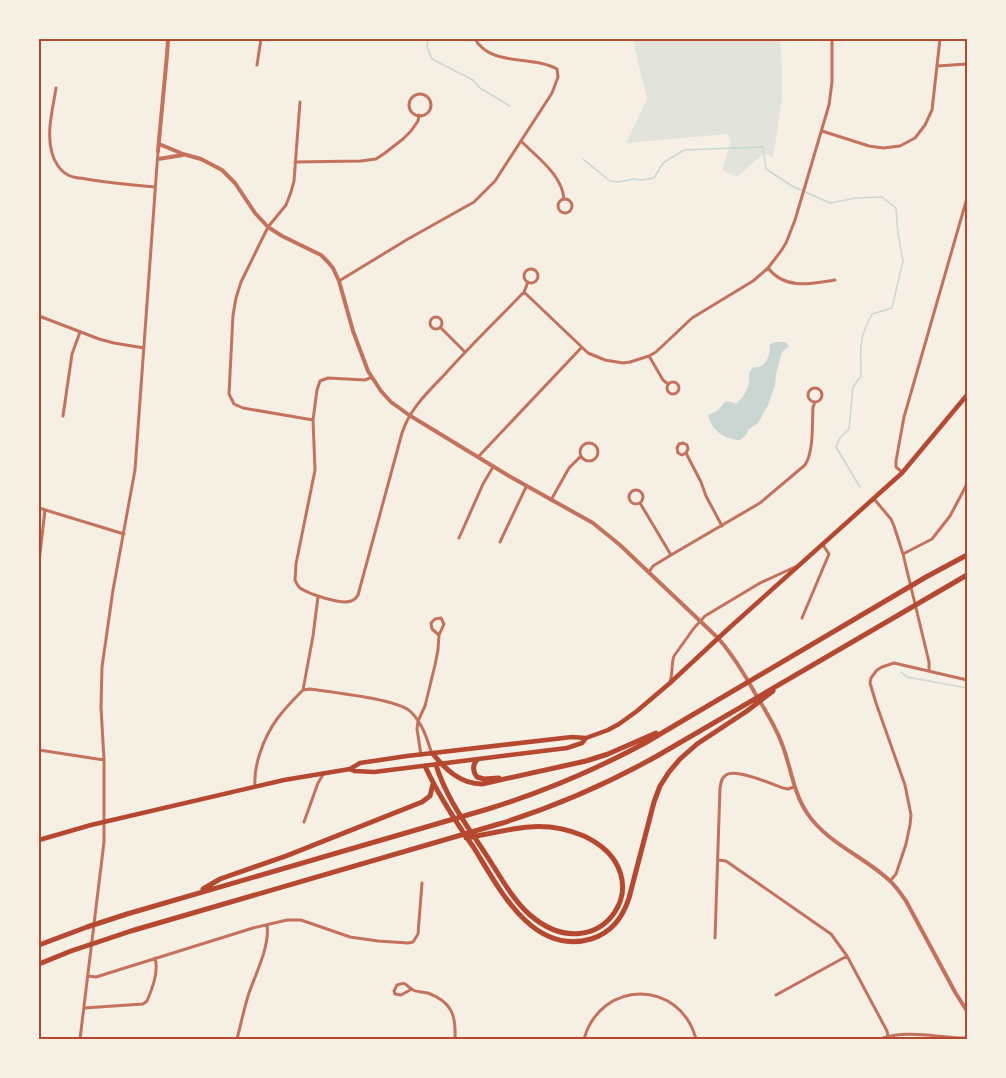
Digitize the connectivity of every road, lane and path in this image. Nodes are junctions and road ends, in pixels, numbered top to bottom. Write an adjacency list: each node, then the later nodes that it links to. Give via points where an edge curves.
1 (168, 39): 14 (street)
2 (261, 39): 7 (street)
3 (475, 39): 13 (street, via 490,54 557,69 552,93)
4 (832, 39): 12 (street, via 832,93)
5 (940, 39): 8 (street)
6 (967, 64): 8 (street)
7 (258, 65)
8 (937, 66): 12 (street, via 932,110 915,138 900,146 883,148)
9 (56, 88): 19 (street, via 51,151 63,172 89,180)
10 (300, 102): 18 (street)
11 (419, 116): 11 (street, via 426,114 431,105 421,94 413,97 410,104 412,112); 18 (street, via 403,140 376,159)
12 (822, 131): 23 (street, via 786,243)
13 (522, 142): 21 (street, via 555,177); 25 (street, via 495,181 474,202)
14 (159, 144): 15 (street); 16 (street)
15 (159, 151): 17 (street)
16 (183, 154): 17 (street); 22 (street, via 201,159 230,177)
17 (158, 159): 19 (street)
18 (295, 162): 22 (street, via 286,205)
19 (155, 187): 31 (street)
20 (967, 198): 46 (street, via 901,428 896,467)
21 (564, 199): 21 (street, via 558,207 566,213 572,204)
22 (268, 227): 25 (street, via 321,255); 41 (street, via 236,298 229,394 238,407)
23 (768, 268): 24 (street, via 774,276 796,284); 34 (street, via 692,318)
24 (835, 280)
25 (339, 281): 35 (street, via 353,331)
26 (528, 282): 26 (street, via 537,279 534,270 525,273); 27 (street)
27 (524, 292): 32 (street); 33 (street)
28 (39, 315): 30 (street)
29 (440, 328): 29 (street, via 441,319 432,319 432,328); 33 (street)
30 (80, 333): 31 (street); 39 (street, via 72,354)
31 (144, 348): 55 (street, via 135,470)
32 (581, 348): 34 (street, via 614,362); 44 (street)
33 (465, 352): 40 (street)
34 (649, 356): 36 (street)
35 (372, 377): 40 (street, via 386,397); 41 (street, via 320,381)
36 (668, 384)
37 (967, 395): 46 (main road)
38 (815, 402): 38 (street, via 822,396 816,388 809,394); 54 (street, via 805,465 760,503)
39 (63, 416)
40 (409, 416): 44 (street); 66 (street, via 358,595 346,602)
41 (313, 420): 66 (street, via 315,470 294,574 301,588)
42 (686, 453): 54 (street)
43 (581, 456): 43 (street, via 593,460 597,449 586,444); 50 (street, via 569,468)
44 (478, 457): 45 (street)
45 (493, 467): 48 (street); 56 (street)
46 (902, 473): 49 (main road)
47 (967, 484): 59 (street, via 932,539)
48 (526, 487): 50 (street); 57 (street)
49 (874, 499): 58 (main road); 59 (street, via 891,519)
50 (551, 500): 64 (street, via 598,526)
51 (640, 503): 51 (street, via 642,494 633,491 630,501); 60 (street)
52 (39, 508): 53 (street)
53 (45, 510): 55 (street); 62 (street)
54 (723, 526): 60 (street)
55 (124, 534): 82 (street, via 102,667)
56 (459, 538)
57 (500, 542)
58 (823, 545): 63 (main road); 67 (street, via 829,554)
59 (903, 554): 71 (street)
60 (671, 555): 64 (street)
61 (967, 555): 77 (highway)
62 (39, 562)
63 (801, 564): 68 (street, via 712,611); 70 (main road)
64 (648, 572): 68 (street)
65 (967, 575): 75 (highway)
66 (318, 597): 74 (street)
67 (802, 618)
68 (701, 621): 70 (street); 73 (street, via 674,656)
69 (439, 635): 69 (street, via 431,625 441,618 444,624); 76 (street, via 428,696)
70 (718, 638): 73 (main road); 91 (street, via 776,729)
71 (929, 670): 72 (street); 97 (street, via 894,663 877,670 870,683 905,784 911,814 906,844 896,874)
72 (967, 680)
73 (670, 683): 78 (main road, via 619,724)
74 (303, 690): 76 (street, via 394,703 406,708); 90 (street, via 268,732 255,772)
75 (745, 708): 89 (highway, via 691,749 664,779 654,802 627,906 605,933 591,939 562,940 530,925 514,909); 95 (highway, via 580,795 520,818)
76 (418, 721): 80 (street); 81 (street)
77 (682, 721): 88 (highway, via 598,758); 99 (highway, via 607,763 529,796)
78 (586, 738): 80 (main road); 83 (main road, via 567,748)
79 (39, 750): 82 (street)
80 (433, 754): 81 (main road); 84 (highway)
81 (421, 755): 85 (main road); 86 (main road)
82 (104, 760): 92 (street)
83 (477, 760): 84 (main road); 88 (highway, via 474,771 479,778)
84 (439, 765): 85 (main road); 88 (highway, via 472,783); 95 (highway, via 448,796 489,859 511,894 540,923 576,934 595,930 610,920 620,903 622,882 613,860 593,841 567,830 526,827)
85 (425, 766): 86 (main road, via 374,772); 89 (highway)
86 (350, 769): 87 (main road)
87 (325, 772): 90 (main road); 93 (street)
88 (524, 775)
89 (433, 783): 99 (highway, via 430,796 417,804 220,879)
90 (255, 786): 92 (main road)
91 (794, 787): 96 (street, via 783,788 738,774 723,777); 97 (street, via 803,808 817,825)
92 (104, 822): 94 (main road); 106 (street)
93 (304, 822)
94 (39, 840)
95 (418, 848): 105 (highway, via 131,931)
96 (718, 860): 101 (street); 103 (street, via 726,861 817,924 836,939)
97 (890, 880): 110 (street, via 906,901)
98 (422, 883): 100 (street, via 418,934 413,942 350,937 301,920)
99 (194, 894): 102 (highway)
100 (267, 925): 104 (street); 114 (street, via 266,946)
101 (715, 938)
102 (39, 945)
103 (847, 956): 108 (street); 111 (street)
104 (155, 958): 106 (street, via 96,977); 109 (street, via 156,971 143,1004)
105 (39, 964)
106 (88, 976): 109 (street)
107 (412, 989): 107 (street, via 401,995 394,991 400,983); 115 (street, via 430,994 451,1009)
108 (776, 995)
109 (84, 1008): 113 (street)
110 (967, 1011)
111 (888, 1036): 112 (street); 118 (street)
112 (967, 1038)
113 (80, 1039)
114 (237, 1039)
115 (455, 1039)
116 (584, 1039): 117 (street, via 604,1006 617,998 644,994 677,1006)
117 (696, 1039)
118 (880, 1039)

